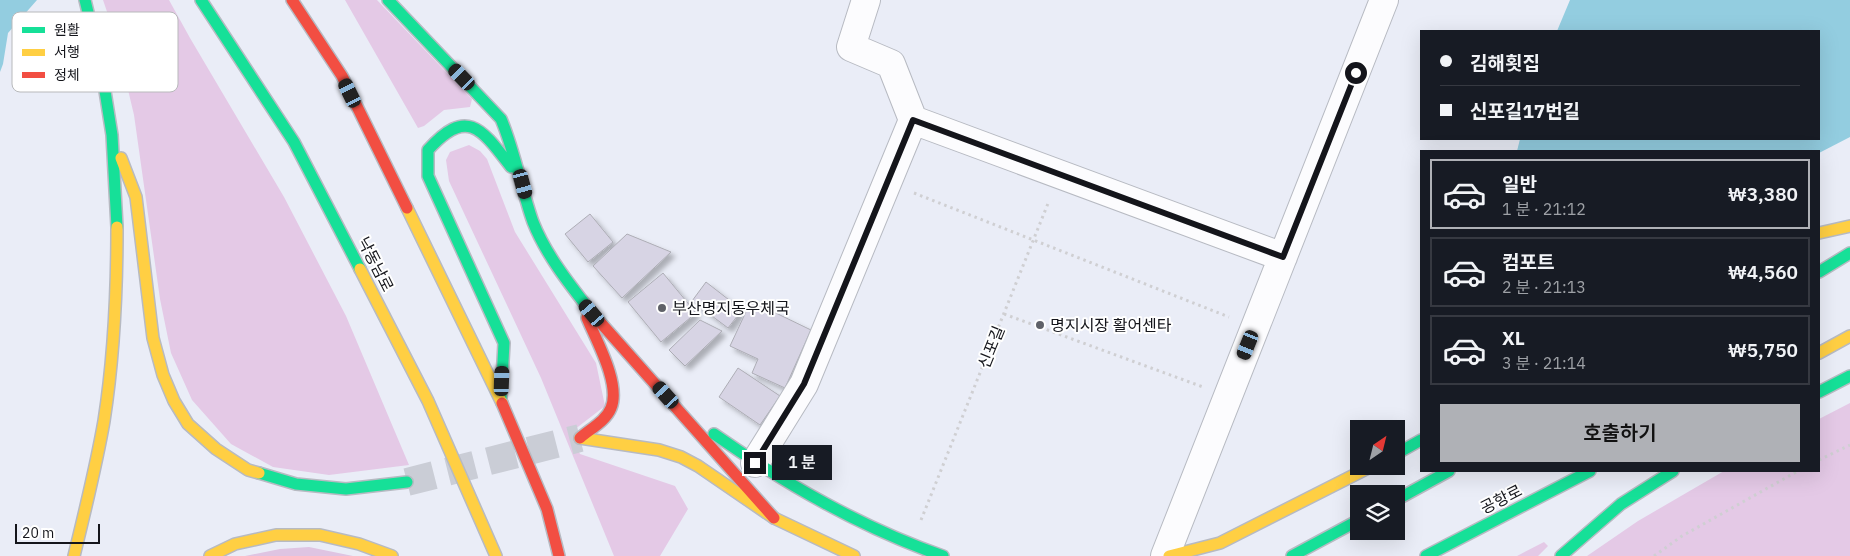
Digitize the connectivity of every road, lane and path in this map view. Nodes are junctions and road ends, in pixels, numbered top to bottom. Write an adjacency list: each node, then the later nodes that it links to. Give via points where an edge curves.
1 (201, 0): 48 (main road, 낙동남로, via 294,142 428,401)
2 (292, 0): 26 (main road, via 342,76)
3 (388, 0): 11 (main road, via 501,119)
4 (866, 0): 7 (street, via 851,48 892,64)
5 (1384, 0): 16 (street)
6 (105, 92): 8 (main road)
7 (913, 120): 9 (street); 10 (street)
8 (112, 136): 38 (main road, via 136,197 147,300 160,366 174,401 188,424 216,450 248,470 296,484 346,489); 45 (main road, via 118,273 108,398 96,467)
9 (1059, 174): 14 (path); 16 (street)
10 (888, 183): 14 (path); 32 (street, via 804,384)
11 (523, 184): 18 (main road, via 543,244); 26 (main road, via 490,138 470,126 452,128 443,133 428,150 428,176 504,343)
12 (1850, 226): 13 (main road)
13 (1820, 233)
14 (1033, 240): 19 (path); 20 (path)
15 (1850, 253): 17 (main road)
16 (1283, 257): 20 (street)
17 (1820, 271)
18 (580, 298): 27 (main road); 41 (main road, via 607,368 613,394 610,409 580,438 659,450 680,457)
19 (1004, 314): 25 (path, 신포길); 44 (path, 신포길)
20 (1255, 327): 25 (street)
21 (1850, 336): 22 (main road)
22 (1820, 351)
23 (1850, 376): 24 (main road)
24 (1820, 391)
25 (1228, 397): 52 (street)
26 (501, 400): 40 (main road)
27 (678, 409): 32 (main road); 41 (main road)
28 (1420, 441): 30 (main road)
29 (1850, 444): 31 (path)
30 (1405, 449)
31 (1820, 459)
32 (755, 463): 44 (main road, via 824,504)
33 (1447, 472): 39 (main road)
34 (1588, 472): 55 (main road, 공항로)
35 (1671, 472): 56 (main road, via 1621,504)
36 (1796, 472): 57 (path, via 1682,536)
37 (1354, 475): 53 (main road, via 1220,543)
38 (407, 482)
39 (1405, 495)
40 (547, 509): 43 (main road); 49 (main road)
41 (774, 518): 50 (main road)
42 (1350, 525): 54 (main road)
43 (568, 540)
44 (911, 545): 51 (main road)
45 (74, 556)
46 (210, 556): 47 (main road, via 235,544 276,535 320,535)
47 (392, 556)
48 (496, 556)
49 (559, 556)
50 (854, 556)
51 (943, 556)
52 (1165, 556)
53 (1169, 556)
54 (1292, 556)
55 (1426, 556)
56 (1561, 556)
57 (1654, 556)

